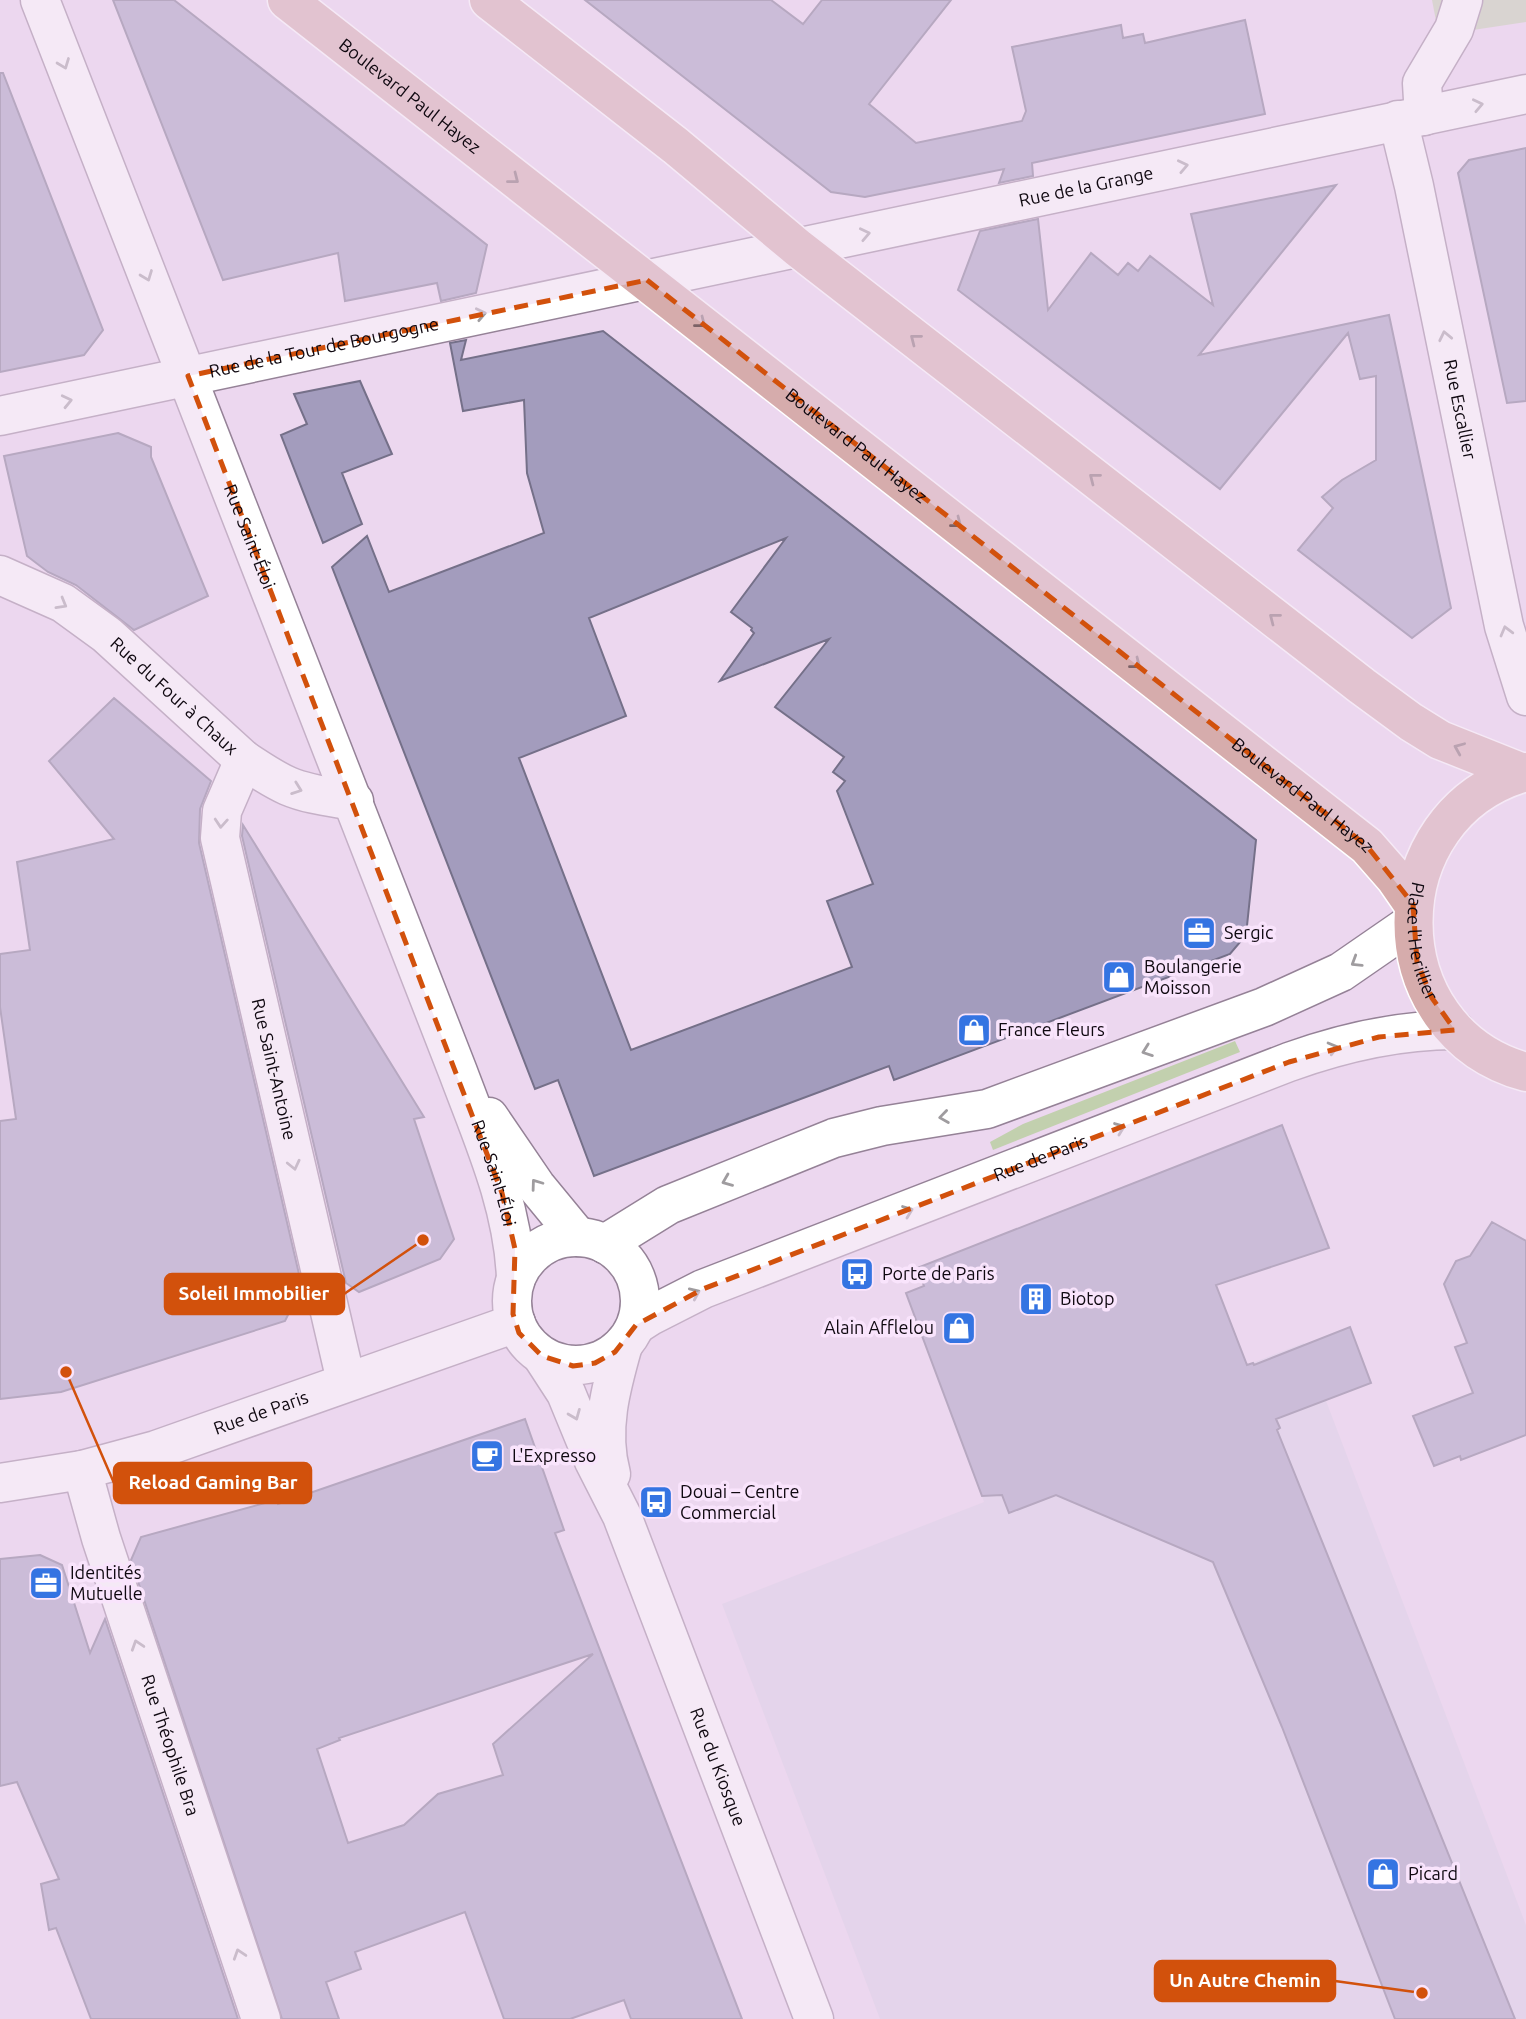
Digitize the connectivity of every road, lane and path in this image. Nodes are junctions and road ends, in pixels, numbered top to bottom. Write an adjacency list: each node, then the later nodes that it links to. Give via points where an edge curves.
1 (40, 0): 9 (street, Rue Saint-Éloi, one-way to 9)
2 (287, 0): 8 (main road, Boulevard Paul Hayez, one-way to 8)
3 (489, 0): 7 (main road)
4 (1463, 0): 6 (street, Rue Escallier, via 1454,29 1422,83)
5 (1526, 94): 6 (street, Rue de la Grange, one-way to 5)
6 (1411, 118): 7 (street, Rue de la Grange, one-way to 6); 12 (street, Rue Escallier, one-way to 6, via 1504,626 1414,186)
7 (798, 248): 8 (street, Rue de la Grange); 14 (main road, one-way to 7, via 1440,740 1401,715)
8 (647, 280): 9 (street, Rue de la Tour de Bourgogne, one-way to 8); 16 (main road, Boulevard Paul Hayez, one-way to 16, via 1367,846 1395,878)
9 (188, 376): 10 (street, Rue de la Tour de Bourgogne, one-way to 9); 15 (street, Rue Saint-Éloi)
10 (0, 416)
11 (0, 575): 13 (street, Rue du Four à Chaux, one-way to 13, via 62,603 107,635)
12 (1526, 696)
13 (244, 760): 15 (street, Rue du Four à Chaux, one-way to 15, via 288,786); 25 (street, Rue Saint-Antoine, one-way to 25, via 222,811 220,838)
14 (1525, 773): 16 (main road, Place l'Herillier, via 1486,789 1442,830 1423,865)
15 (354, 801): 18 (street, Rue Saint-Éloi)
16 (1413, 914): 17 (main road, Place l'Herillier, via 1413,943 1423,981); 20 (street, one-way to 20, via 1341,972 1264,1007 987,1109 834,1138)
17 (1455, 1030): 19 (main road, Place l'Herillier, via 1482,1052); 23 (street, Rue de Paris, one-way to 17, via 650,1316 703,1289 1289,1062 1379,1037)
18 (458, 1072): 20 (street, Rue Saint-Éloi, one-way to 18, via 536,1186); 21 (street, Rue Saint-Éloi, via 508,1212)
19 (1522, 1074)
20 (592, 1241): 21 (street, via 556,1240 545,1245 528,1259); 23 (street, via 627,1263 637,1282 640,1304)
21 (516, 1278): 22 (street, via 512,1305)
22 (516, 1323): 24 (street, via 526,1342); 25 (street, Rue de Paris)
23 (629, 1335): 24 (street, via 606,1359 584,1365 562,1364); 28 (street, Rue du Kiosque, via 608,1404 606,1441)
24 (542, 1356): 28 (street, Rue du Kiosque, one-way to 28, via 566,1394)
25 (346, 1381): 26 (street, Rue de Paris, via 156,1450)
26 (82, 1470): 27 (street, Rue de Paris); 29 (street, Rue Théophile Bra, one-way to 26)
27 (0, 1483)
28 (622, 1516): 30 (street, Rue du Kiosque)
29 (261, 2019)
30 (814, 2019)

